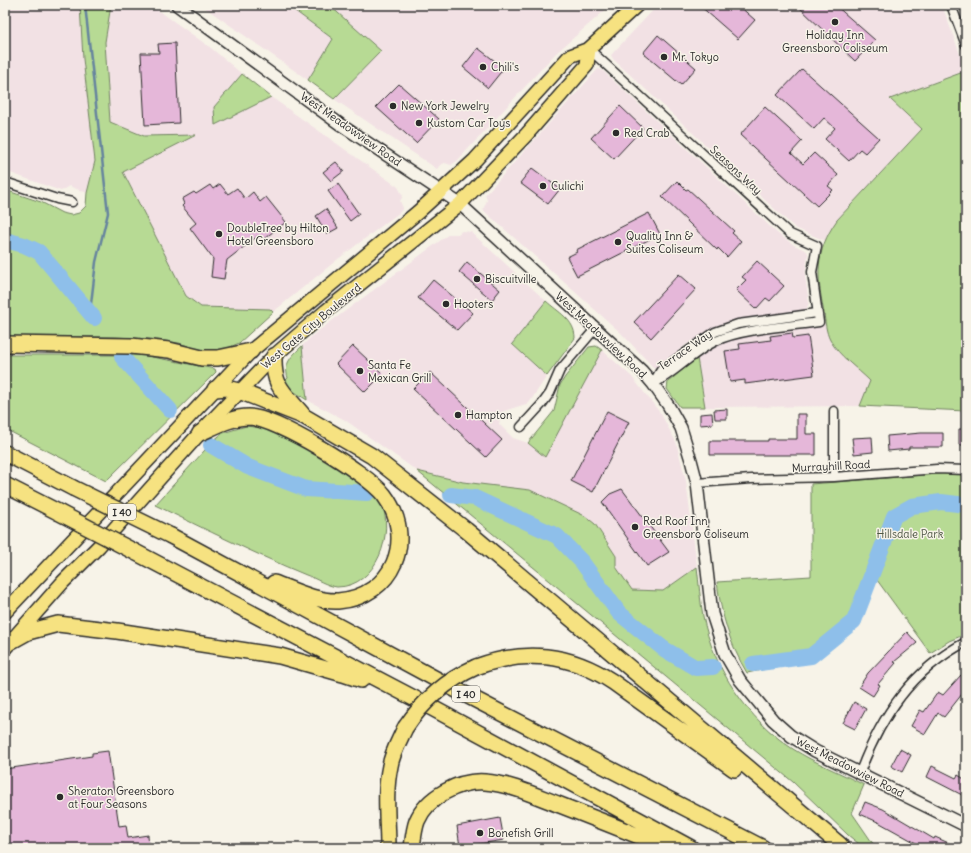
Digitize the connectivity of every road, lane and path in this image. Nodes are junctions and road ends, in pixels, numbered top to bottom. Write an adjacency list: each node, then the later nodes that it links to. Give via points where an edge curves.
1 (177, 5): 7 (street, West Meadowview Road, via 342,125)
2 (636, 5): 5 (main road, West Gate City Boulevard)
3 (951, 5): 4 (street)
4 (966, 45)
5 (589, 49): 7 (main road, West Gate City Boulevard, via 570,56 475,160); 9 (main road, West Gate City Boulevard, via 587,65 527,134); 10 (street, Seasons Way, via 790,234 817,246 812,272)
6 (5, 182): 8 (street, via 57,200)
7 (441, 191): 9 (street, West Meadowview Road); 14 (main road, West Gate City Boulevard)
8 (72, 202)
9 (460, 204): 12 (street, West Meadowview Road); 15 (main road, West Gate City Boulevard)
10 (817, 313): 11 (street, Seasons Way); 16 (street, Terrace Way, via 738,324 715,332 661,370)
11 (818, 322): 16 (street, Terrace Way, via 728,336 709,344 665,378)
12 (595, 329): 16 (street, West Meadowview Road); 21 (street, via 560,370 550,393)
13 (5, 344): 14 (highway, via 131,346 168,350 202,358 218,358)
14 (251, 351): 17 (main road, West Gate City Boulevard)
15 (274, 356): 18 (main road, West Gate City Boulevard); 20 (highway, via 273,372 276,383)
16 (653, 384): 26 (street, West Meadowview Road, via 681,428)
17 (215, 389): 18 (highway); 29 (main road, West Gate City Boulevard, via 65,550)
18 (239, 391): 20 (highway); 22 (main road, West Gate City Boulevard)
19 (834, 411): 25 (street)
20 (305, 417): 36 (highway, via 372,456 466,530)
21 (521, 427)
22 (200, 433): 28 (highway, via 234,419 249,417 268,421 318,447 384,495 398,526 397,557 382,582 369,592 356,598 337,601 304,594 242,571); 31 (main road, West Gate City Boulevard)
23 (5, 453): 28 (highway, I 40, bridge)
24 (966, 470): 25 (street, Murrayhill Road, via 937,469)
25 (834, 477): 26 (street, Murrayhill Road)
26 (697, 483): 33 (street, West Meadowview Road, via 712,614 725,654 744,684 773,720 791,736)
27 (5, 485): 32 (highway, I 40, bridge)
28 (177, 539): 42 (highway, I 40, via 447,685)
29 (6, 609)
30 (966, 642): 33 (street, via 945,653 905,690 885,717)
31 (8, 645): 32 (highway, via 28,632 58,624 132,633 280,656 343,674)
32 (423, 704): 41 (highway, I 40)
33 (860, 772): 35 (street, West Meadowview Road)
34 (388, 824): 36 (highway, bridge, via 387,787 390,766 394,751 416,711 449,680 476,666 493,660 531,655 571,661 596,670); 37 (highway); 38 (highway)
35 (966, 826)
36 (841, 847)
37 (388, 848)
38 (394, 848)
39 (412, 848): 40 (highway, via 417,821 433,800 446,791 462,785 483,782 506,785)
40 (668, 848)
41 (691, 848)
42 (763, 848)

